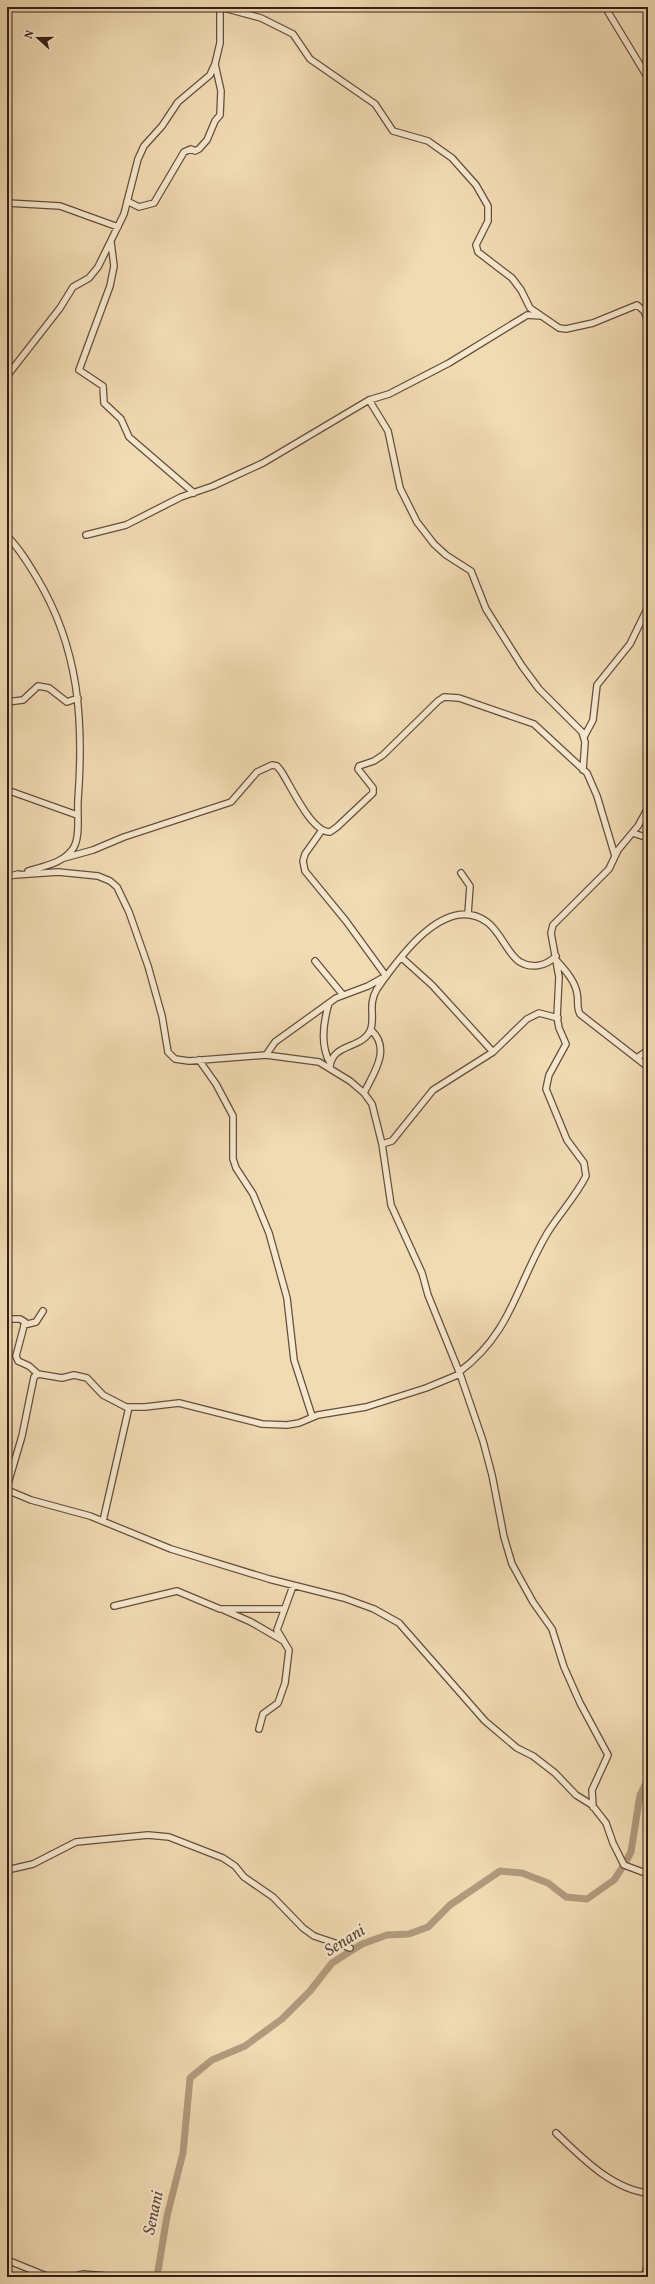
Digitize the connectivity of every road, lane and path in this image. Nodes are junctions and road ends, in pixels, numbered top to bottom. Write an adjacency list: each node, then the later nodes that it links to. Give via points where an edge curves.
1 (220, 7): 3 (street, via 220,43); 9 (street, via 261,18 294,34 310,59 375,104 393,130 428,141 452,158 476,185 488,206 488,221 476,245 478,252 512,278 530,308)
2 (605, 7): 4 (street)
3 (215, 64): 5 (street, via 202,83 178,102 162,126 144,146 138,159); 5 (street, via 221,91 220,112 207,140 199,149 184,152 154,203 139,207)
4 (648, 78)
5 (128, 201): 7 (street)
6 (7, 203): 7 (street, via 60,206)
7 (118, 227): 8 (street)
8 (111, 241): 11 (street, via 92,275 73,287 60,308); 13 (street, via 114,266 110,286 79,370 102,386 104,404 121,419 129,437)
9 (541, 316): 10 (street, via 559,328 566,329 593,323 636,305 644,311); 12 (street, via 527,315 450,363 390,394)
10 (648, 321)
11 (7, 376)
12 (369, 400): 13 (street, via 263,463); 19 (street, via 388,431 400,488 417,522 434,544 470,571 486,610 522,666 539,689 581,730)
13 (194, 493): 14 (street, via 126,525)
14 (86, 535)
15 (7, 536): 17 (street, via 24,557 57,615 72,662)
16 (648, 607): 19 (street, via 630,644 597,685 592,720)
17 (78, 698): 18 (street, via 67,702 49,688 38,686 22,700); 23 (street, via 82,739)
18 (7, 702)
19 (584, 737): 20 (street)
20 (583, 770): 24 (street, via 534,724 459,698 444,697 383,755 359,766 358,769 370,784 373,793 338,827 330,832); 27 (street, via 597,796)
21 (7, 790): 23 (street)
22 (648, 808): 25 (street)
23 (77, 815): 28 (street, via 77,840 72,851)
24 (322, 830): 28 (street, via 306,812 282,771 272,765 257,772 231,802); 36 (street, via 302,860 305,872 346,921)
25 (633, 833): 26 (street); 27 (street)
26 (648, 838)
27 (615, 856): 34 (street, via 609,869 553,925 551,933)
28 (64, 858): 30 (street, via 56,863)
29 (461, 873): 32 (street, via 470,886)
30 (15, 874): 31 (street); 45 (street, via 58,872 98,876 110,880 117,887 129,912 148,966 162,1016 168,1052 175,1060 182,1062)
31 (7, 877)
32 (468, 914): 33 (street, via 451,917 435,924); 34 (street, via 479,917 496,930 520,962 530,966 541,966)
33 (402, 958): 36 (street); 42 (street, via 432,984)
34 (556, 958): 39 (street, via 560,977); 44 (street, via 572,980 580,1014)
35 (315, 961): 37 (street)
36 (386, 976): 37 (street); 40 (street, via 372,996)
37 (343, 995): 38 (street)
38 (329, 1003): 43 (street, via 275,1042); 46 (street, via 324,1034 325,1053)
39 (558, 1018): 42 (street, via 540,1013 534,1015); 53 (street, via 565,1047 548,1075 546,1089 567,1140 584,1163 586,1176 548,1232 507,1318 486,1348)
40 (371, 1030): 46 (street, via 367,1036 337,1052); 48 (street, via 380,1043 381,1055)
41 (648, 1050): 44 (street)
42 (493, 1052): 49 (street, via 433,1090 392,1141)
43 (266, 1055): 45 (street); 46 (street, via 305,1059)
44 (637, 1058): 47 (street)
45 (199, 1060): 56 (street, via 216,1084 233,1116 233,1159 253,1194 269,1233 287,1298 294,1360)
46 (330, 1065): 48 (street)
47 (648, 1067)
48 (364, 1093): 49 (street, via 372,1104)
49 (382, 1144): 53 (street, via 391,1205 422,1273 428,1295)
50 (43, 1311): 52 (street, via 36,1322)
51 (7, 1319): 52 (street, via 23,1320)
52 (24, 1325): 54 (street, via 16,1359)
53 (459, 1373): 56 (street, via 426,1388 366,1407); 66 (street, via 483,1441 512,1564 533,1602 552,1629 564,1667 608,1755 592,1790)
54 (38, 1374): 55 (street, via 62,1378 74,1375 87,1378 102,1395); 57 (street, via 34,1377 22,1436)
55 (130, 1407): 56 (street, via 179,1403 277,1425 299,1423); 59 (street)
56 (312, 1416)
57 (7, 1487)
58 (7, 1490): 59 (street, via 31,1500)
59 (103, 1520): 60 (street, via 171,1549)
60 (293, 1586): 63 (street); 66 (street, via 374,1608 399,1623 485,1721 516,1748 533,1756)
61 (114, 1606): 62 (street, via 177,1591)
62 (220, 1609): 63 (street); 64 (street, via 251,1622)
63 (284, 1609): 64 (street, via 278,1630)
64 (283, 1640): 65 (street, via 289,1656 284,1683 277,1704 263,1714)
65 (258, 1729)
66 (593, 1807): 68 (street, via 606,1823 621,1861 628,1868)
67 (7, 1870): 69 (street, via 33,1864 76,1842 148,1835 169,1837 223,1858 244,1877 273,1897 309,1932)
68 (648, 1874)
69 (350, 1948)
70 (556, 2133): 71 (street, via 610,2178 637,2192)
71 (648, 2193)
72 (7, 2260): 74 (street)
73 (648, 2264): 77 (street)
74 (49, 2277)
75 (72, 2277): 76 (street, via 83,2274)
76 (119, 2277)
77 (644, 2277)

